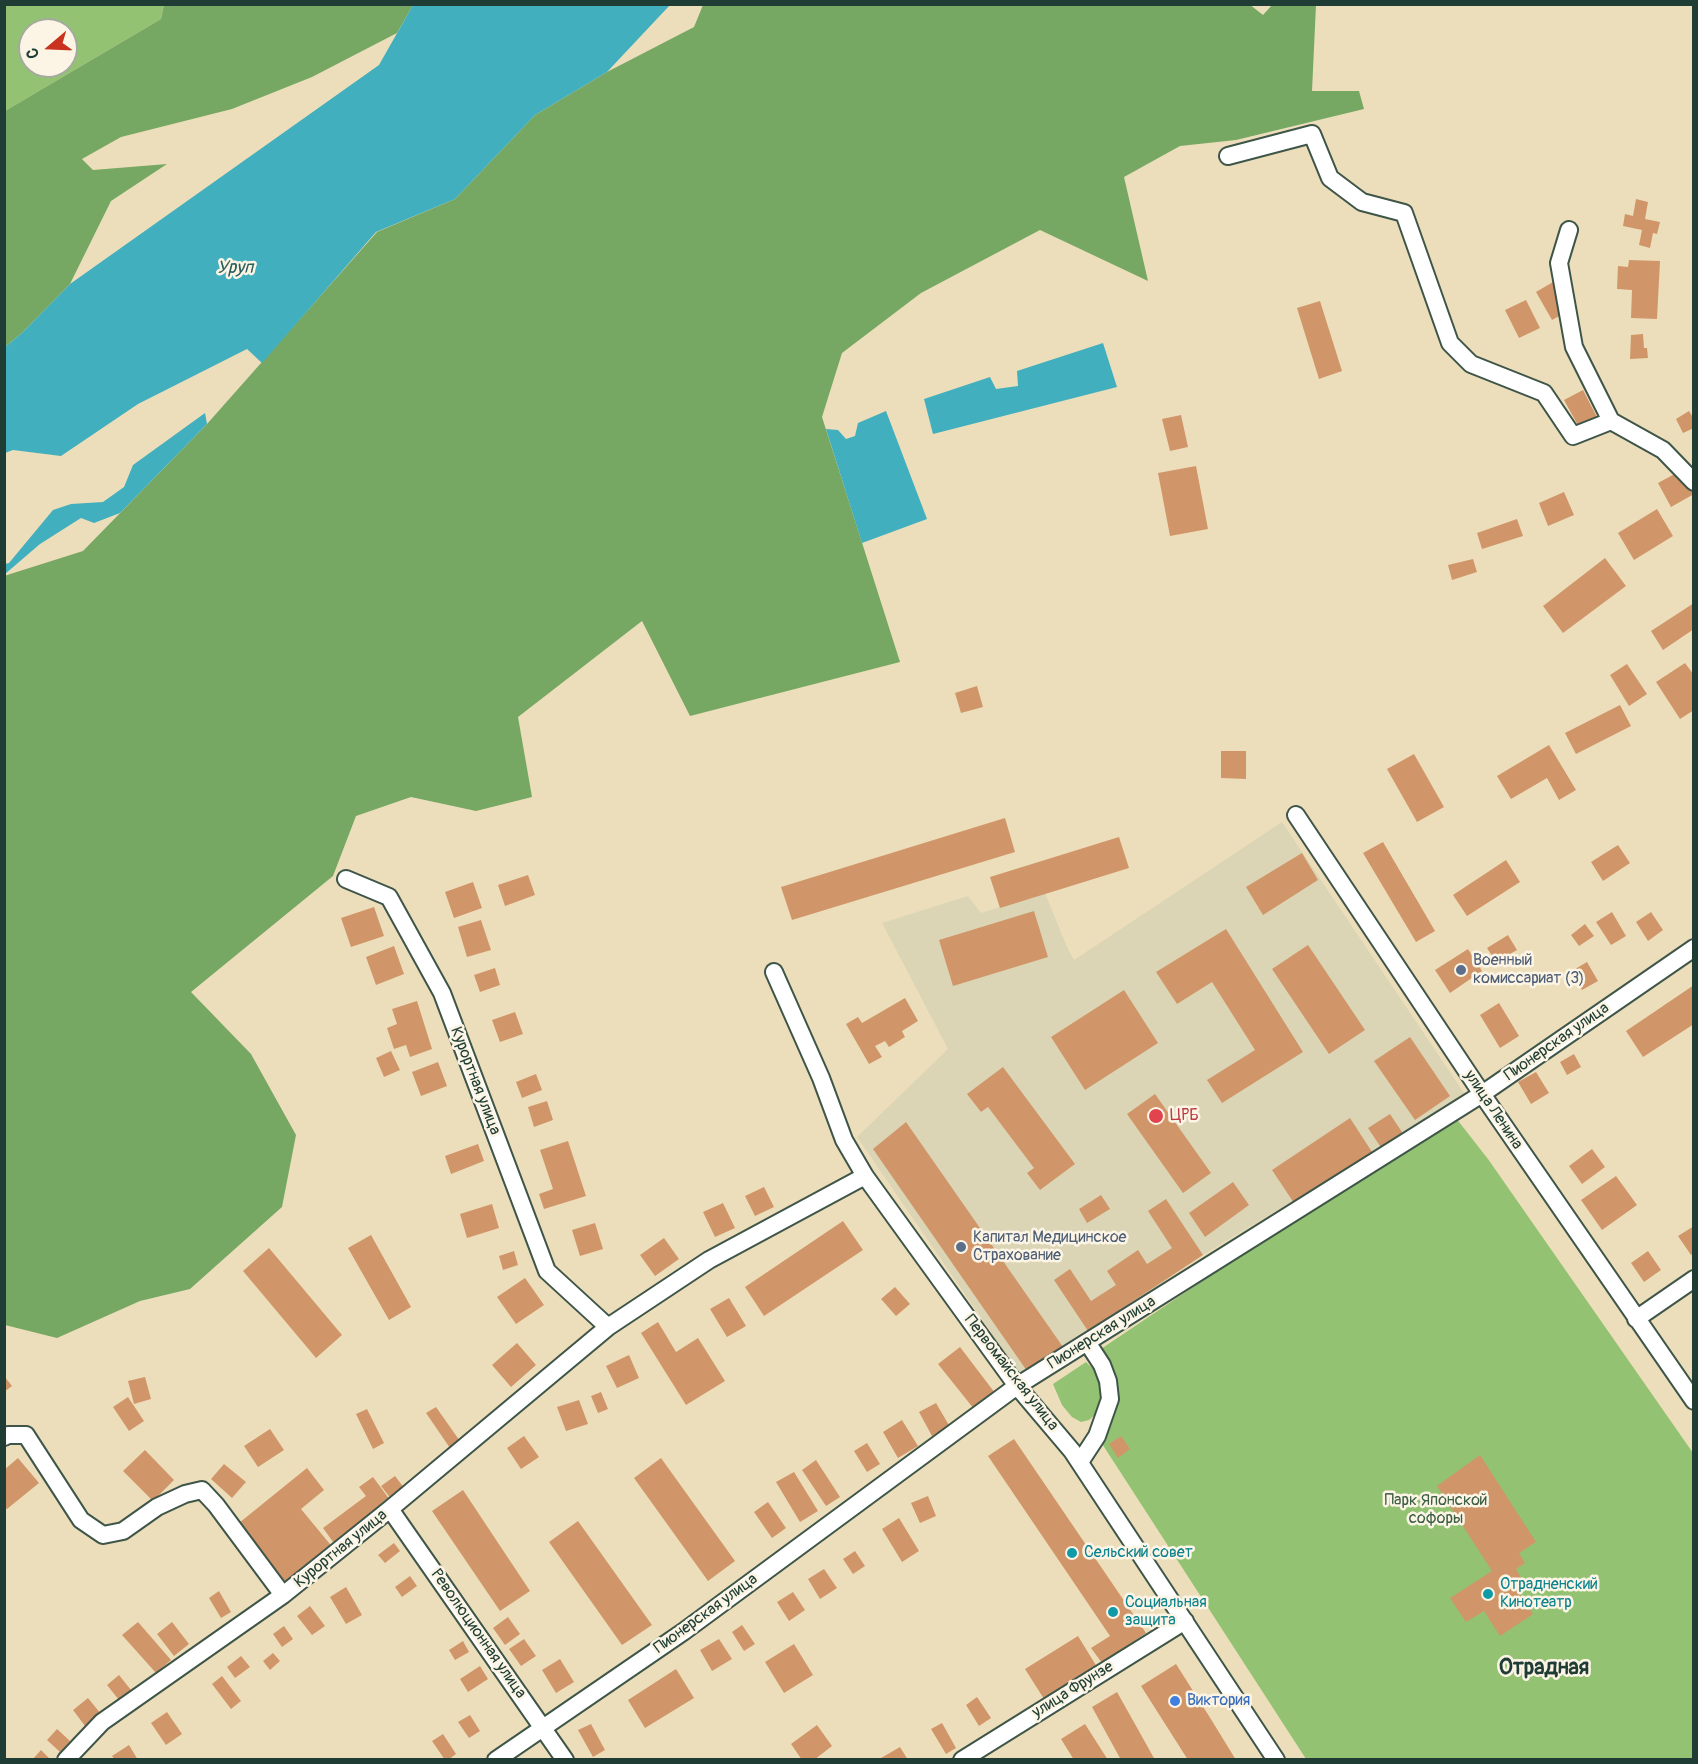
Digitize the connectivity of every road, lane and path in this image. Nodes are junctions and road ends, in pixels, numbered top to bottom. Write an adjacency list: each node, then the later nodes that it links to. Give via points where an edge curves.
1 (1228, 156): 3 (street, via 1312,134 1330,178 1362,202 1404,213 1450,343 1472,364 1544,393 1573,436)
2 (1569, 230): 3 (street, via 1559,263 1574,347)
3 (1611, 421): 4 (street, via 1663,450)
4 (1694, 482)
5 (1296, 815): 9 (street, улица Ленина)
6 (346, 879): 13 (street, Курортная улица, via 389,897 442,993 547,1271)
7 (1694, 948): 9 (street, Пионерская улица)
8 (774, 972): 10 (street, Первомайская улица, via 844,1140)
9 (1482, 1094): 12 (street, улица Ленина); 14 (street, Пионерская улица)
10 (865, 1176): 13 (street, Курортная улица, via 709,1260); 15 (street, Первомайская улица)
11 (1694, 1279): 12 (street)
12 (1636, 1319): 16 (street, улица Ленина)
13 (608, 1327): 19 (street, Курортная улица)
14 (1088, 1342): 15 (street, Пионерская улица); 18 (street, via 1102,1365 1110,1399 1097,1436)
15 (1017, 1386): 18 (street, Первомайская улица); 22 (street, Пионерская улица, via 683,1632)
16 (1694, 1401)
17 (6, 1436): 20 (street, via 26,1436 81,1520 103,1534 123,1531 157,1507 202,1490)
18 (1080, 1462): 21 (street, Первомайская улица)
19 (390, 1509): 20 (street, Курортная улица); 22 (street, Революционная улица)
20 (283, 1595): 23 (street, Курортная улица, via 102,1722)
21 (1185, 1621): 26 (street, улица Фрунзе); 27 (street, Первомайская улица)
22 (543, 1728): 24 (street, Пионерская улица); 25 (street, Революционная улица)
23 (66, 1760)
24 (496, 1760)
25 (565, 1760)
26 (962, 1760)
27 (1276, 1760)

